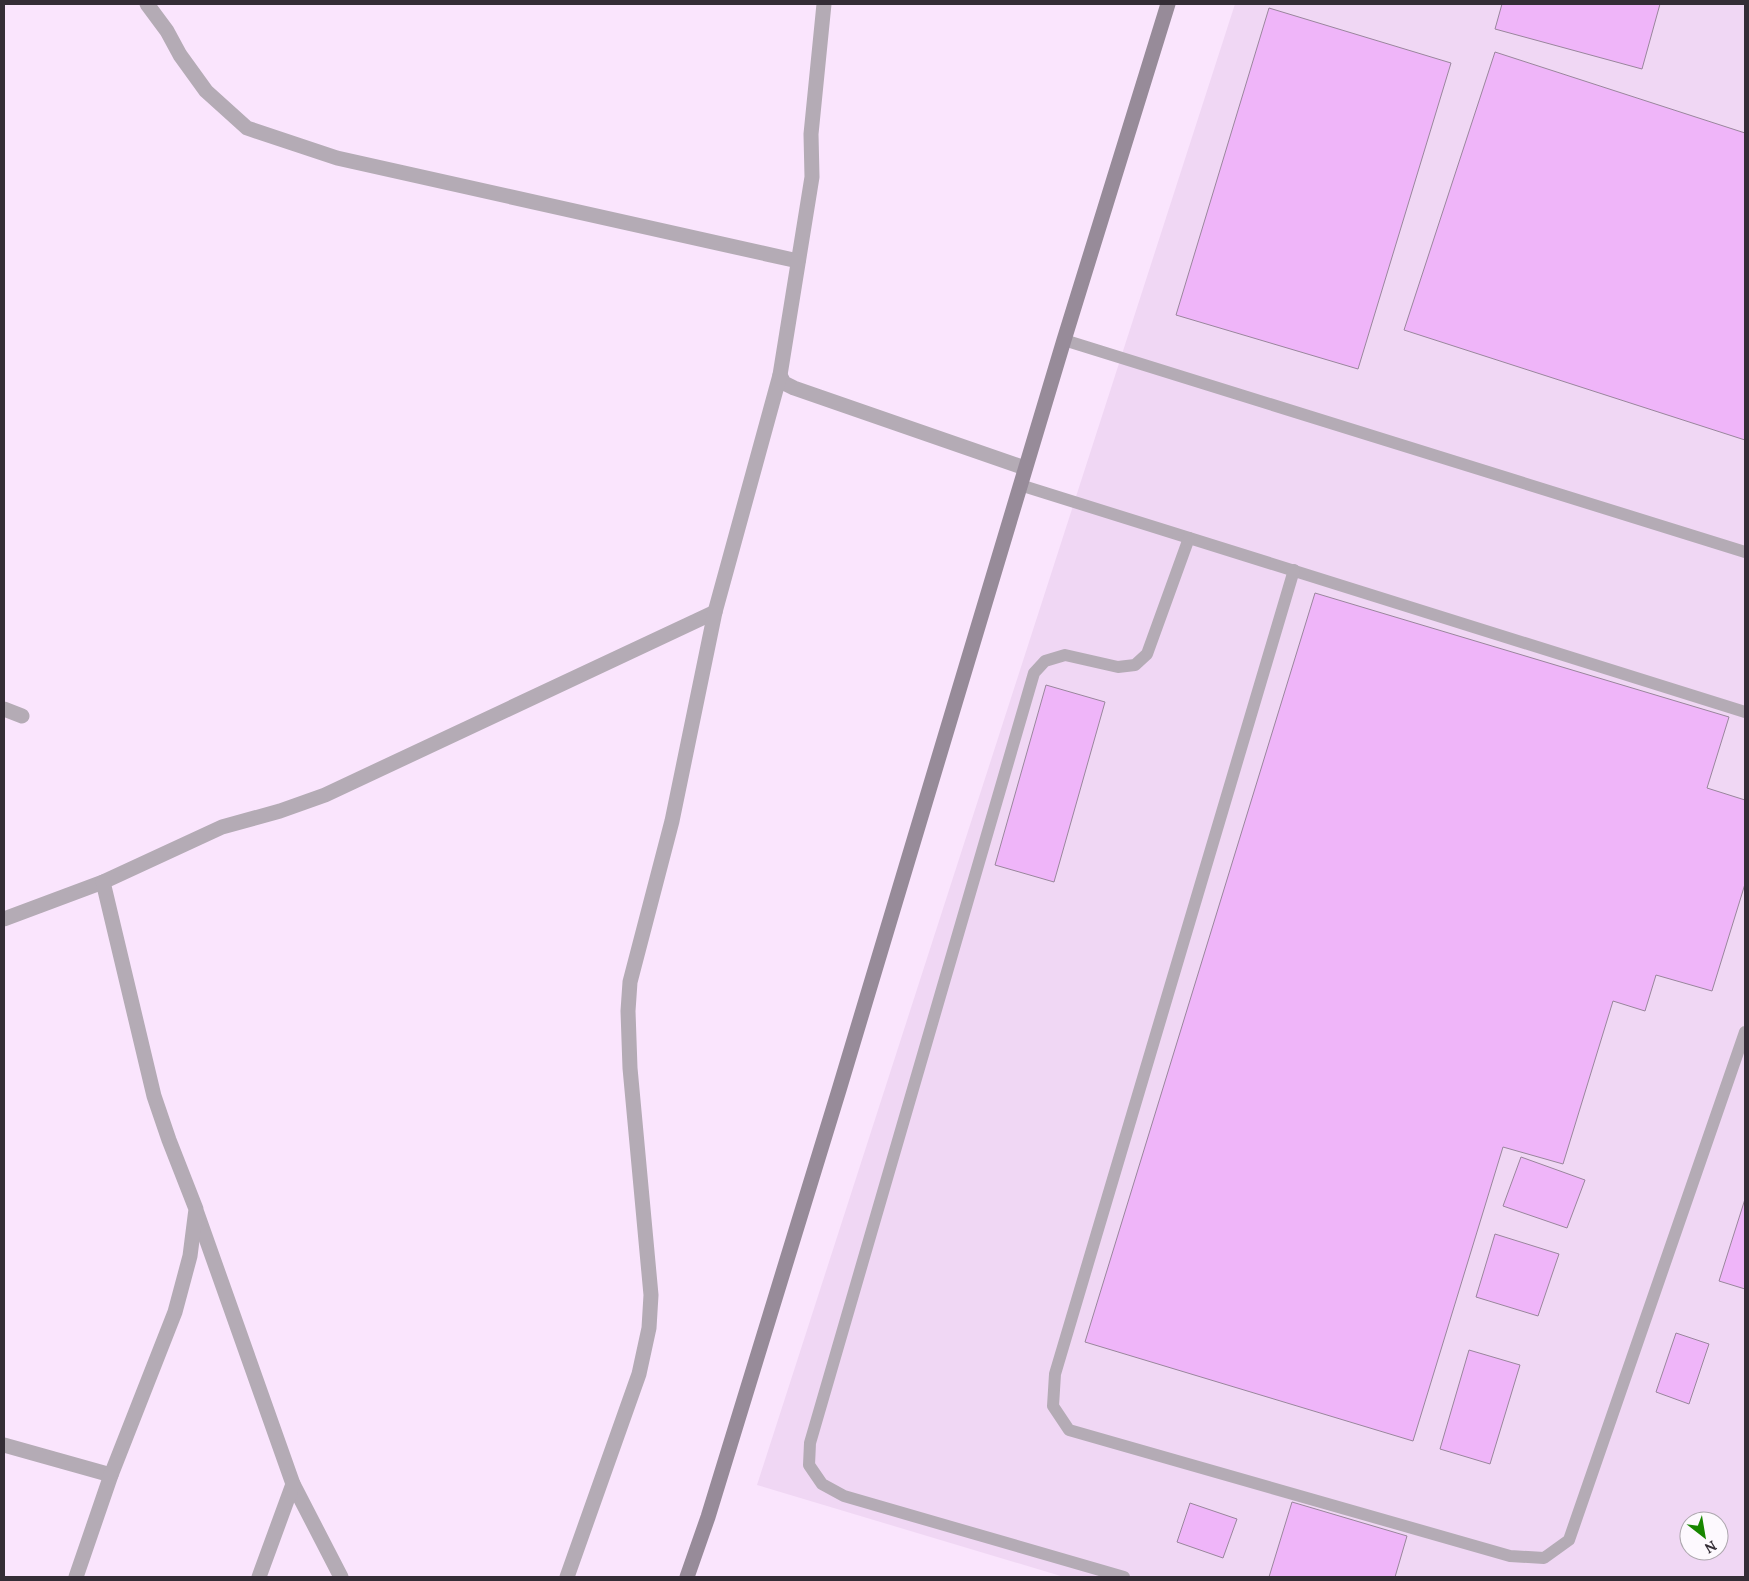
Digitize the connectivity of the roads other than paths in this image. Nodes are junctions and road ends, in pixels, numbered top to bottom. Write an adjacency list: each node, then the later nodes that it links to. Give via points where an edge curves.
1 (147, 4): 4 (street, via 206,91 246,128 337,158)
2 (824, 4): 4 (street, via 811,134 812,177)
3 (1168, 4): 5 (street)
4 (798, 261): 6 (street)
5 (1064, 340): 7 (street); 10 (lane)
6 (780, 376): 7 (street, via 784,384 794,388); 12 (street)
7 (1025, 468): 8 (street)
8 (1020, 485): 9 (lane); 27 (street, via 839,1090)
9 (1189, 538): 11 (lane); 28 (lane, via 1147,654 1135,665 1118,668 1065,655 1045,661 1034,673 810,1443 809,1465 822,1484 844,1496)
10 (1745, 552)
11 (1294, 570): 14 (lane); 18 (lane, via 1055,1374 1052,1406 1069,1430 1510,1556 1544,1558 1569,1540)
12 (715, 612): 16 (street, via 325,796 222,827); 26 (street, via 672,821 630,982 630,1068 650,1295 649,1328 639,1374)
13 (4, 709): 15 (street)
14 (1745, 712)
15 (22, 716)
16 (102, 882): 17 (street); 19 (street, via 154,1096)
17 (4, 919)
18 (1745, 1032)
19 (196, 1209): 21 (street, via 190,1256 175,1312); 22 (street)
20 (4, 1445): 21 (street)
21 (111, 1475): 23 (street)
22 (293, 1484): 24 (street); 25 (street)
23 (76, 1577)
24 (259, 1577)
25 (341, 1577)
26 (567, 1577)
27 (687, 1577)
28 (1124, 1577)

